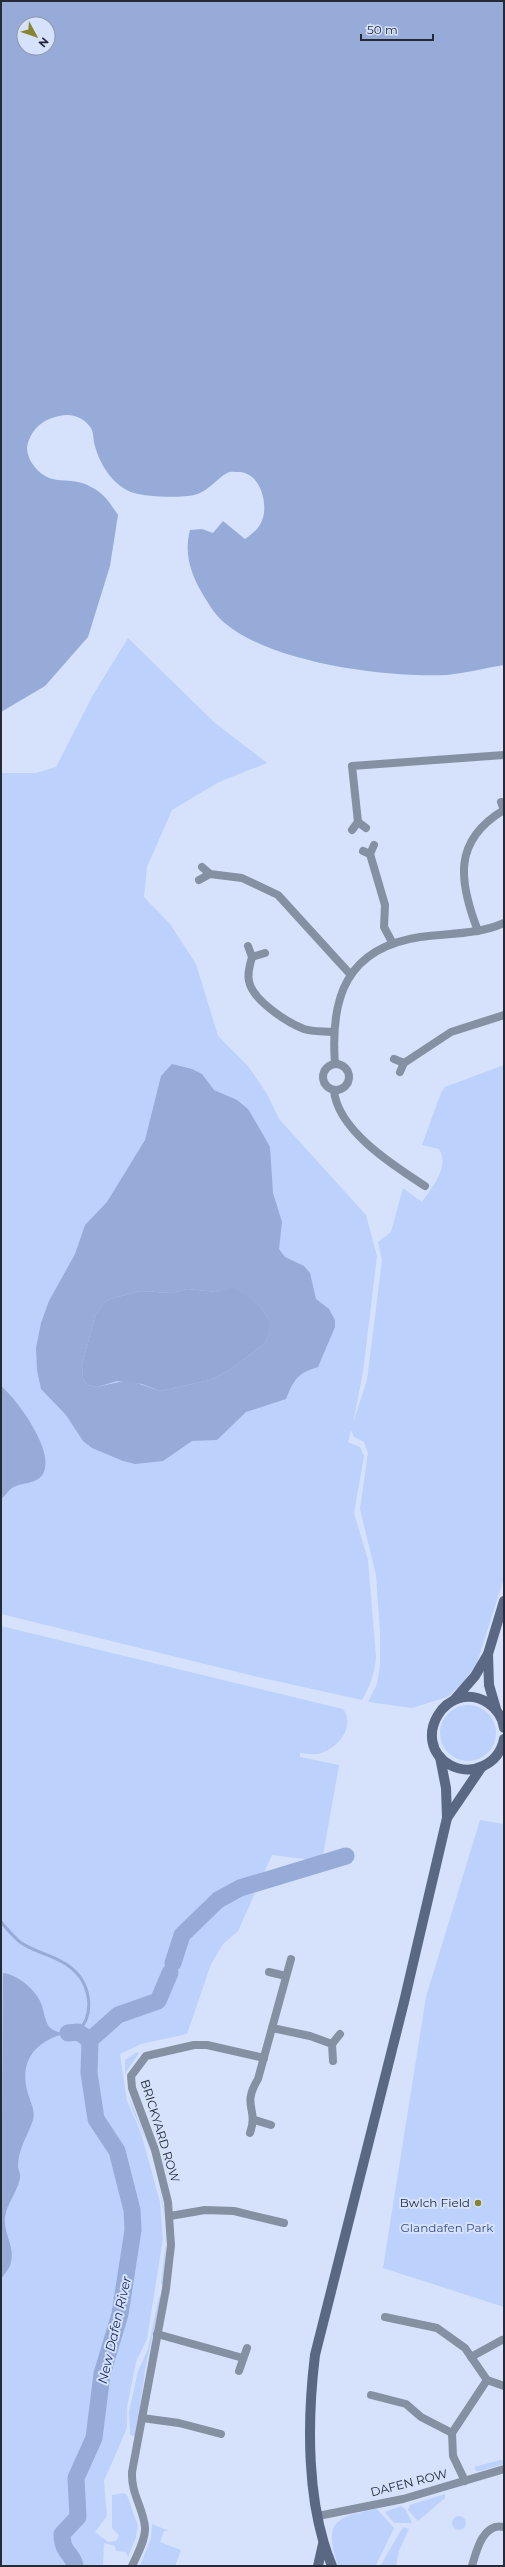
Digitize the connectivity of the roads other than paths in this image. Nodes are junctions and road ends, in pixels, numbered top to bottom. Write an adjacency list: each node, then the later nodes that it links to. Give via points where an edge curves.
1 (504, 755): 3 (street, via 352,766)
2 (503, 807): 11 (street, via 487,823 466,853 462,875 467,902)
3 (358, 822): 4 (street); 5 (street)
4 (366, 828)
5 (352, 830)
6 (374, 844): 12 (street, via 367,853 385,905 384,927)
7 (202, 867): 8 (street)
8 (210, 874): 9 (street); 16 (street, via 242,878 278,895)
9 (199, 880)
10 (504, 923): 11 (street)
11 (478, 931): 12 (street)
12 (392, 942): 16 (street, via 369,957)
13 (248, 946): 15 (street)
14 (265, 953): 15 (street)
15 (252, 957): 18 (street, via 249,983 280,1018 306,1030)
16 (350, 974): 18 (street, via 337,1002)
17 (504, 1015): 20 (street, via 451,1032)
18 (332, 1032): 21 (street)
19 (394, 1059): 20 (street)
20 (404, 1063): 22 (street)
21 (335, 1064): 23 (street, via 328,1068 324,1075 327,1086); 23 (street, via 346,1068 349,1079 342,1088)
22 (400, 1072)
23 (334, 1090): 24 (street, via 341,1113 358,1134)
24 (425, 1186)
25 (504, 1601): 26 (main road)
26 (488, 1654): 27 (main road, via 475,1676); 28 (main road, via 489,1685)
27 (455, 1699): 28 (main road, via 484,1700); 31 (main road, via 439,1712 433,1725 433,1742)
28 (497, 1710): 29 (main road)
29 (504, 1726)
30 (504, 1739): 32 (main road)
31 (440, 1757): 33 (main road, via 450,1765 462,1769); 34 (main road, via 446,1788)
32 (500, 1757): 33 (main road)
33 (481, 1768): 34 (main road)
34 (447, 1818): 63 (main road, via 402,2010 315,2355 311,2386 310,2437)
35 (291, 1959): 37 (street)
36 (269, 1972): 37 (street)
37 (286, 1976): 38 (street)
38 (272, 2028): 40 (street, via 310,2036); 41 (street)
39 (340, 2034): 40 (street)
40 (332, 2044): 42 (street)
41 (264, 2058): 43 (street, via 248,2102); 46 (street, BRICKYARD ROW, via 194,2045 146,2056 131,2076 132,2088 155,2150)
42 (334, 2061)
43 (255, 2120): 44 (street); 45 (street)
44 (271, 2125)
45 (250, 2133)
46 (170, 2216): 47 (street, via 205,2210 234,2210); 49 (street, BRICKYARD ROW, via 170,2261)
47 (284, 2223)
48 (385, 2317): 52 (street, via 437,2328 465,2348)
49 (157, 2334): 53 (street); 58 (street, BRICKYARD ROW)
50 (502, 2340): 52 (street)
51 (247, 2348): 53 (street)
52 (471, 2357): 55 (street)
53 (243, 2358): 54 (street)
54 (240, 2371)
55 (487, 2380): 56 (street); 59 (street)
56 (504, 2386)
57 (371, 2395): 59 (street, via 406,2404 421,2417)
58 (142, 2418): 60 (street, via 179,2423); 66 (street, BRICKYARD ROW, via 131,2484 145,2527)
59 (452, 2433): 62 (street, via 452,2456)
60 (221, 2434)
61 (504, 2469): 62 (street, DAFEN ROW)
62 (465, 2481): 63 (street, DAFEN ROW, via 403,2499)
63 (318, 2516): 65 (main road)
64 (504, 2527): 69 (street, via 489,2531 478,2543)
65 (323, 2544): 67 (main road); 68 (main road)
66 (132, 2566)
67 (318, 2566)
68 (332, 2566)
69 (472, 2566)

